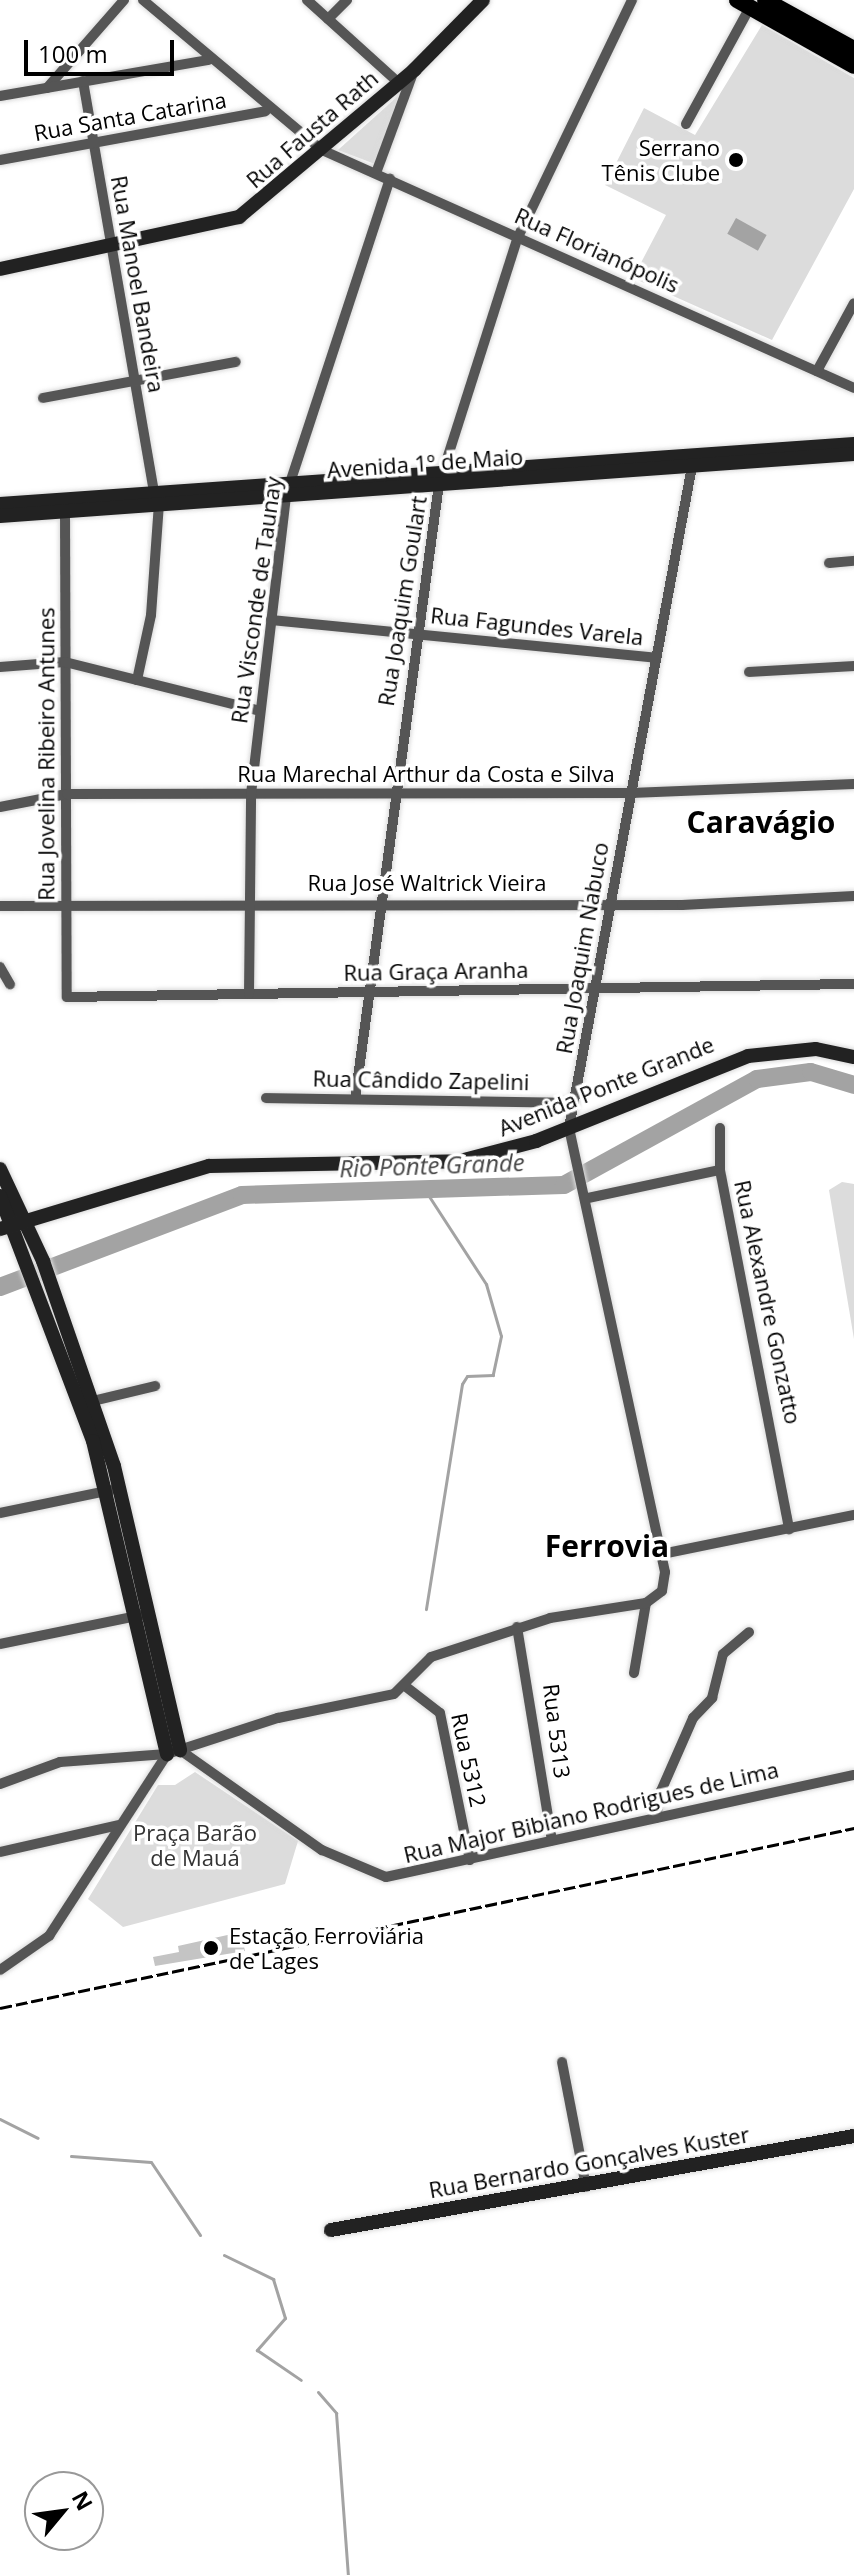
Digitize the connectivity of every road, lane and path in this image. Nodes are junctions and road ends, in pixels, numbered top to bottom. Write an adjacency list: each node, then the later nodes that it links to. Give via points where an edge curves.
1 (124, 0): 15 (street)
2 (143, 0): 10 (street, Rua Florianópolis)
3 (307, 0): 8 (street)
4 (347, 0): 8 (street)
5 (483, 0): 12 (street, Rua Fausta Rath)
6 (632, 0): 24 (street, Rua Joaquim Goulart)
7 (751, 2): 9 (main road); 11 (main road); 18 (street)
8 (328, 19): 14 (street)
9 (854, 49)
10 (209, 60): 13 (street); 17 (street, Rua Florianópolis)
11 (854, 66)
12 (414, 70): 14 (street, Rua Fausta Rath); 22 (street)
13 (83, 81): 15 (street); 19 (street, Rua Manoel Bandeira)
14 (399, 83): 20 (street, Rua Fausta Rath)
15 (47, 88): 16 (street)
16 (0, 96)
17 (266, 111): 19 (street, Rua Santa Catarina); 20 (street, Rua Florianópolis)
18 (686, 124)
19 (93, 143): 21 (street, Rua Santa Catarina); 25 (street, Rua Manoel Bandeira)
20 (322, 150): 22 (street, Rua Florianópolis); 25 (street, Rua Fausta Rath, via 239,217)
21 (0, 160)
22 (376, 173): 23 (street, Rua Florianópolis)
23 (390, 179): 24 (street, Rua Florianópolis); 37 (street, Rua Visconde de Taunay)
24 (518, 237): 29 (street, Rua Florianópolis); 36 (street, Rua Joaquim Goulart)
25 (112, 247): 26 (street, Rua Fausta Rath); 30 (street, Rua Manoel Bandeira)
26 (0, 269)
27 (854, 303): 29 (street)
28 (236, 362): 30 (street)
29 (817, 371): 31 (street, Rua Florianópolis)
30 (134, 381): 32 (street); 38 (street, Rua Manoel Bandeira)
31 (854, 388)
32 (43, 398)
33 (854, 444): 35 (street, Avenida 1º de Maio)
34 (854, 454): 35 (street, Avenida 1º de Maio)
35 (693, 461): 36 (street, Avenida 1º de Maio); 46 (street, Rua Joaquim Nabuco)
36 (442, 478): 37 (street, Avenida 1º de Maio); 45 (street, Rua Joaquim Goulart)
37 (288, 490): 38 (street, Avenida 1º de Maio); 44 (street, Rua Visconde de Taunay)
38 (156, 499): 39 (street, Avenida 1º de Maio); 40 (street, Avenida 1º de Maio); 51 (street, Rua Manoel Bandeira)
39 (0, 504)
40 (65, 511): 41 (street, Avenida 1º de Maio); 47 (street, Rua Jovelina Ribeiro Antunes)
41 (0, 516)
42 (854, 561): 43 (street)
43 (829, 563)
44 (271, 620): 45 (street, Rua Fagundes Varela); 52 (street, Rua Visconde de Taunay)
45 (417, 635): 46 (street, Rua Fagundes Varela); 54 (street, Rua Joaquim Goulart)
46 (656, 658): 55 (street, Rua Joaquim Nabuco)
47 (65, 662): 49 (street); 51 (street); 56 (street, Rua Jovelina Ribeiro Antunes)
48 (854, 666): 50 (street)
49 (0, 667)
50 (749, 672)
51 (137, 680): 52 (street)
52 (260, 711): 57 (street, Rua Visconde de Taunay)
53 (854, 784): 55 (street, Rua Marechal Arthur da Costa e Silva)
54 (393, 793): 55 (street, Rua Marechal Arthur da Costa e Silva); 57 (street, Rua Marechal Arthur da Costa e Silva); 61 (street, Rua Joaquim Goulart)
55 (631, 793): 60 (street, Rua Joaquim Nabuco)
56 (67, 794): 57 (street, Rua Marechal Arthur da Costa e Silva); 58 (street, Rua Marechal Arthur da Costa e Silva); 64 (street, Rua Jovelina Ribeiro Antunes)
57 (251, 794): 62 (street, Rua Visconde de Taunay)
58 (0, 807)
59 (854, 896): 60 (street, Rua José Waltrick Vieira)
60 (611, 902): 61 (street, Rua José Waltrick Vieira); 68 (street, Rua Joaquim Nabuco)
61 (379, 903): 62 (street, Rua José Waltrick Vieira); 69 (street, Rua Joaquim Goulart)
62 (250, 905): 64 (street, Rua José Waltrick Vieira); 70 (street, Rua Visconde de Taunay)
63 (0, 906): 64 (street, Rua José Waltrick Vieira)
64 (67, 906): 71 (street, Rua Jovelina Ribeiro Antunes)
65 (0, 967): 66 (street)
66 (10, 984)
67 (854, 984): 68 (street, Rua Graça Aranha)
68 (595, 988): 69 (street, Rua Graça Aranha); 75 (street, Rua Joaquim Nabuco)
69 (368, 992): 70 (street, Rua Graça Aranha); 74 (street, Rua Joaquim Goulart)
70 (249, 994): 71 (street, Rua Graça Aranha)
71 (67, 997)
72 (854, 1057): 76 (street, Avenida Ponte Grande, via 816,1049 748,1056)
73 (266, 1098): 74 (street, Rua Cândido Zapelini)
74 (355, 1099): 75 (street, Rua Cândido Zapelini)
75 (574, 1103): 76 (street, Rua Joaquim Nabuco)
76 (569, 1128): 81 (street, Rua Joaquim Nabuco); 82 (street, Avenida Ponte Grande, via 460,1161 209,1166)
77 (720, 1128): 79 (street)
78 (0, 1169): 82 (street)
79 (720, 1170): 81 (street, Rua Alexandre Gonzatto); 89 (street, Rua Alexandre Gonzatto)
80 (0, 1196): 82 (street)
81 (588, 1198): 90 (street, Rua Joaquim Nabuco)
82 (13, 1224): 83 (street)
83 (45, 1284): 85 (street); 86 (street)
84 (155, 1386): 85 (street)
85 (93, 1401): 86 (street)
86 (114, 1489): 87 (street); 92 (street)
87 (0, 1513)
88 (854, 1515): 89 (street)
89 (789, 1529): 90 (street)
90 (662, 1554): 91 (street, Rua Joaquim Nabuco, via 665,1582)
91 (646, 1603): 93 (street); 96 (street, Rua Joaquim Nabuco)
92 (145, 1614): 95 (street); 98 (street)
93 (517, 1627): 97 (street, via 422,1662); 103 (street, Rua 5313)
94 (749, 1632): 101 (street, via 723,1654 712,1698 693,1718 661,1791)
95 (0, 1644)
96 (634, 1673)
97 (405, 1686): 98 (street); 105 (street, Rua 5312, via 440,1713)
98 (173, 1752): 100 (street, via 60,1762); 102 (street); 105 (street, Rua Major Bibiano Rodrigues de Lima, via 362,1870 386,1877)
99 (854, 1775): 101 (street, Rua Major Bibiano Rodrigues de Lima)
100 (0, 1784)
101 (656, 1818): 103 (street, Rua Major Bibiano Rodrigues de Lima)
102 (119, 1825): 104 (street); 106 (street, via 49,1936)
103 (552, 1840): 105 (street, Rua Major Bibiano Rodrigues de Lima)
104 (0, 1852)
105 (470, 1860)
106 (0, 1970)
107 (562, 2062): 109 (street)
108 (854, 2136): 109 (street, Rua Bernardo Gonçalves Kuster)
109 (586, 2187): 110 (street, Rua Bernardo Gonçalves Kuster)
110 (331, 2230)

